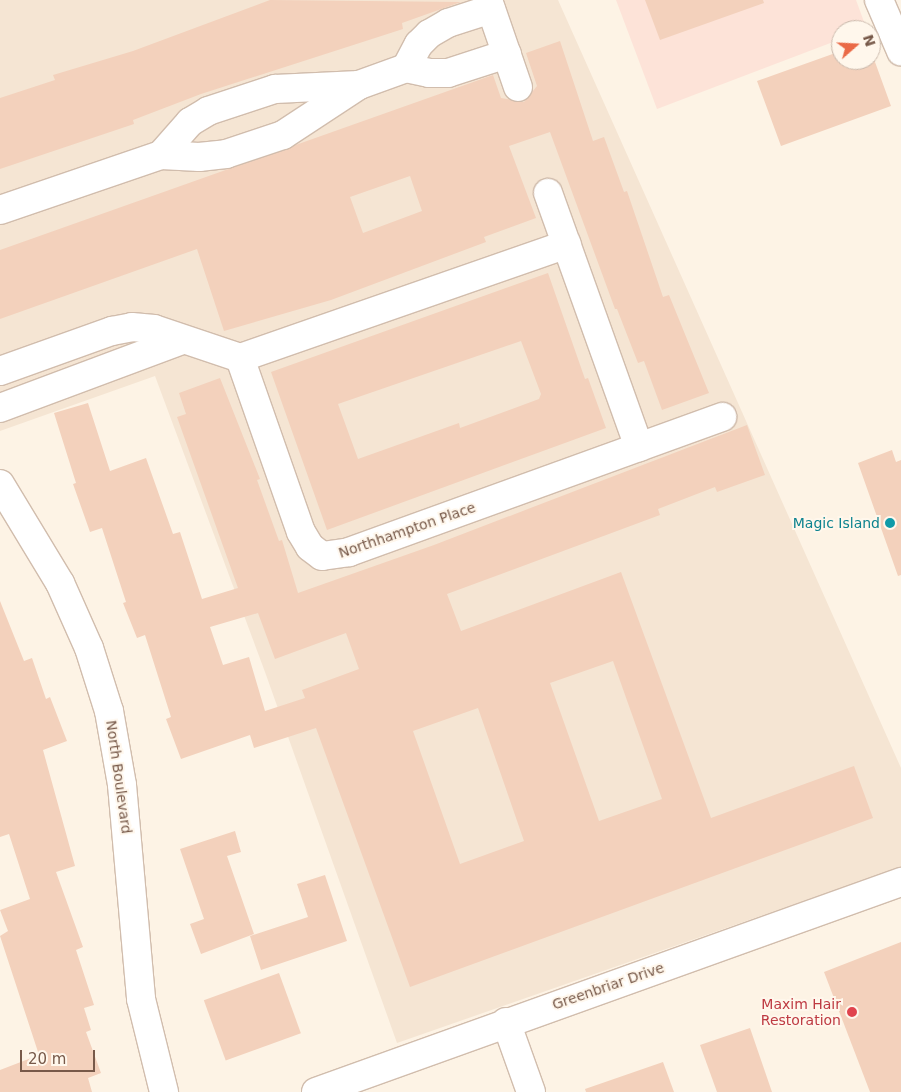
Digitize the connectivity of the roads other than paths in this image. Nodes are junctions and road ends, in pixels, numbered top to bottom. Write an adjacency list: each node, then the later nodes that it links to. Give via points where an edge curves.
1 (880, 0): 3 (street)
2 (490, 5): 4 (street); 5 (street, via 429,34 419,44)
3 (901, 51)
4 (507, 54): 5 (street, via 448,73); 7 (street)
5 (406, 68): 6 (street)
6 (359, 85): 8 (street, via 283,135 226,154 199,157); 8 (street, via 275,89 208,111 190,122)
7 (518, 86)
8 (161, 155): 10 (street)
9 (548, 193): 11 (street)
10 (0, 210)
11 (566, 244): 14 (street); 19 (street)
12 (182, 340): 13 (street, via 154,329 132,328 112,331); 14 (street); 16 (street)
13 (62, 349): 15 (street); 16 (street)
14 (240, 358): 19 (street, Northhampton Place, via 301,532 310,548 322,556 349,552)
15 (0, 371)
16 (74, 382): 17 (street)
17 (0, 408)
18 (722, 416): 19 (street, Northhampton Place)
19 (639, 447)
20 (0, 484): 23 (street, North Boulevard, via 60,583 89,648 109,711 122,785 141,999 152,1054)
21 (901, 882): 22 (street, Greenbriar Drive)
22 (506, 1022): 24 (street, Greenbriar Drive); 25 (street)
23 (164, 1092)
24 (316, 1092)
25 (531, 1092)

